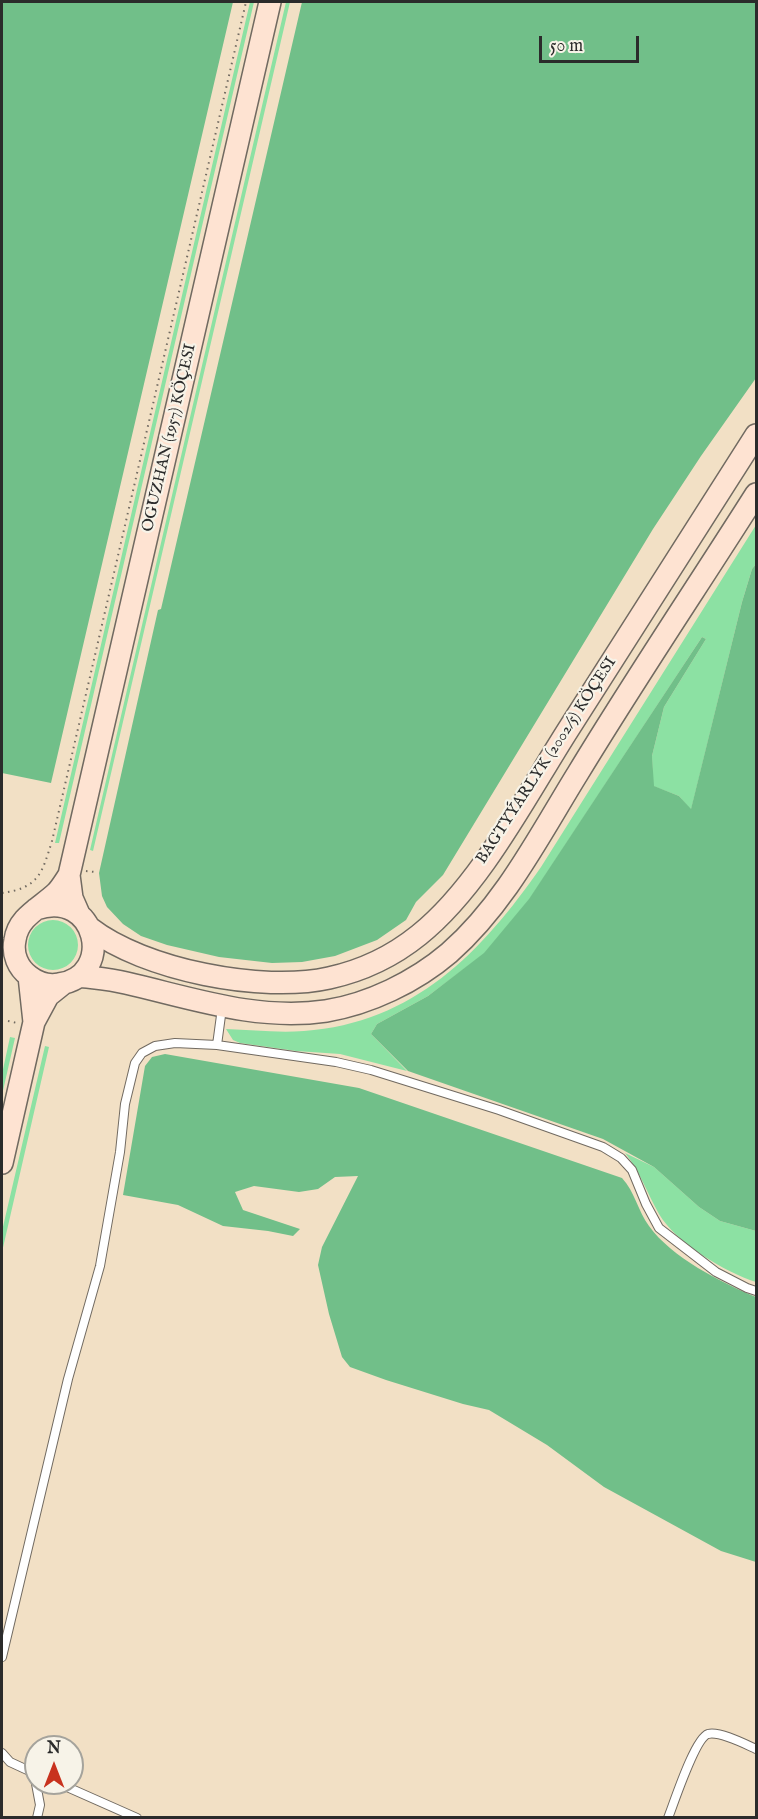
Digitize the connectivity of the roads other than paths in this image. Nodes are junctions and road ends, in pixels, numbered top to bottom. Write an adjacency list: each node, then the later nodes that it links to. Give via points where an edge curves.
1 (270, 2): 4 (street, OGUZHAN (1957) KÖÇESI)
2 (756, 435): 6 (street, BAGTYÝARLYK (2002/5) KÖÇESI, via 504,833 463,890 419,935 378,961 328,978 257,982 161,962 121,947)
3 (756, 495): 10 (street, BAGTYÝARLYK (2002/5) KÖÇESI, via 541,836 492,908 455,947 421,974 348,1006 285,1014)
4 (69, 875): 5 (street, OGUZHAN (1957) KÖÇESI, via 57,892); 6 (street, OGUZHAN (1957) KÖÇESI, via 72,898)
5 (36, 909): 6 (street, via 63,906); 7 (street, OGUZHAN (1957) KÖÇESI)
6 (84, 921): 9 (street, OGUZHAN (1957) KÖÇESI, via 94,945 93,954)
7 (9, 932): 8 (street, OGUZHAN (1957) KÖÇESI, via 15,954)
8 (29, 976): 9 (street, via 45,984); 11 (street, OGUZHAN (1957) KÖÇESI)
9 (71, 980): 10 (street, BAGTYÝARLYK (2002/5) KÖÇESI, via 125,982); 11 (street, OGUZHAN (1957) KÖÇESI, via 48,996)
10 (223, 1007): 12 (lane)
11 (34, 1022): 13 (street, OGUZHAN (1957) KÖÇESI)
12 (217, 1045): 14 (lane, via 371,1070 603,1147 632,1170 659,1228 716,1272); 15 (lane, via 155,1046 142,1053 135,1063 99,1266)
13 (2, 1163)
14 (756, 1291)
15 (2, 1657)
16 (756, 1749): 23 (lane, via 730,1738 706,1734 694,1750)
17 (2, 1753): 18 (lane)
18 (24, 1768)
19 (38, 1795): 21 (lane)
20 (84, 1795): 22 (lane)
21 (37, 1818)
22 (137, 1818)
23 (668, 1818)

